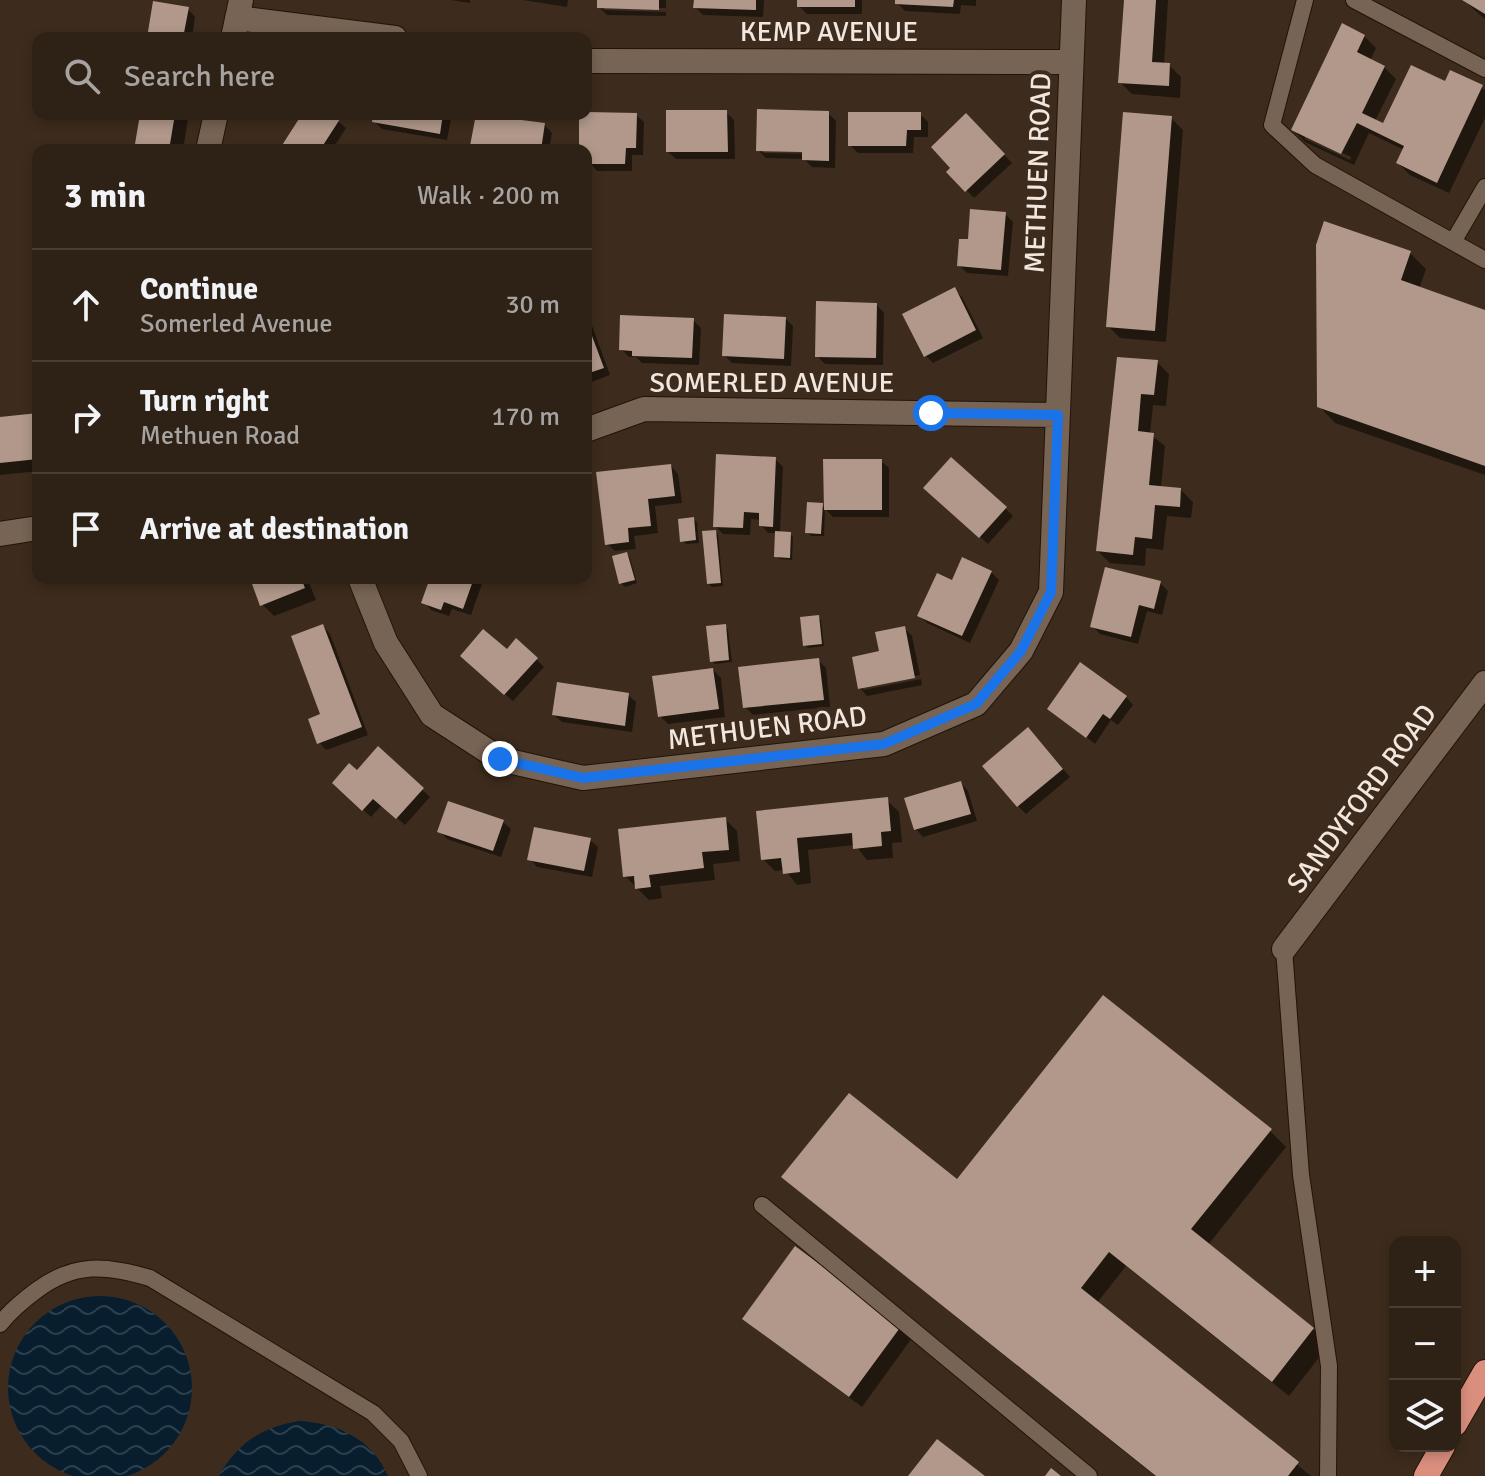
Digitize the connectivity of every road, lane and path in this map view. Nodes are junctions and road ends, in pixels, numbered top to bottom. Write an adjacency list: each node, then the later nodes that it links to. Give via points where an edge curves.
1 (1074, 0): 7 (street, METHUEN ROAD)
2 (1305, 0): 12 (lane, via 1272,125 1315,165)
3 (1354, 0): 8 (lane)
4 (237, 19): 5 (street)
5 (345, 32)
6 (592, 61): 7 (street, KEMP AVENUE)
7 (1071, 62): 14 (street, METHUEN ROAD)
8 (1485, 69)
9 (215, 120): 10 (street)
10 (209, 144)
11 (1485, 187): 12 (lane)
12 (1453, 242): 13 (lane)
13 (1485, 260)
14 (1058, 415): 15 (street, SOMERLED AVENUE, via 644,409); 18 (street, METHUEN ROAD, via 1051,592 1021,651 976,704 884,744 583,778 500,759 432,715 386,643)
15 (592, 428)
16 (32, 529): 17 (street)
17 (0, 534)
18 (362, 584)
19 (1485, 683): 20 (street, SANDYFORD ROAD)
20 (1284, 949): 28 (lane, via 1301,1175 1329,1366)
21 (762, 1205): 27 (lane)
22 (0, 1324): 26 (lane, via 11,1309 56,1276 86,1268 117,1268 150,1278 373,1413 401,1441)
23 (1485, 1372): 24 (highway)
24 (1461, 1414)
25 (1440, 1452): 29 (highway)
26 (419, 1476)
27 (1089, 1476)
28 (1328, 1476)
29 (1426, 1476)

